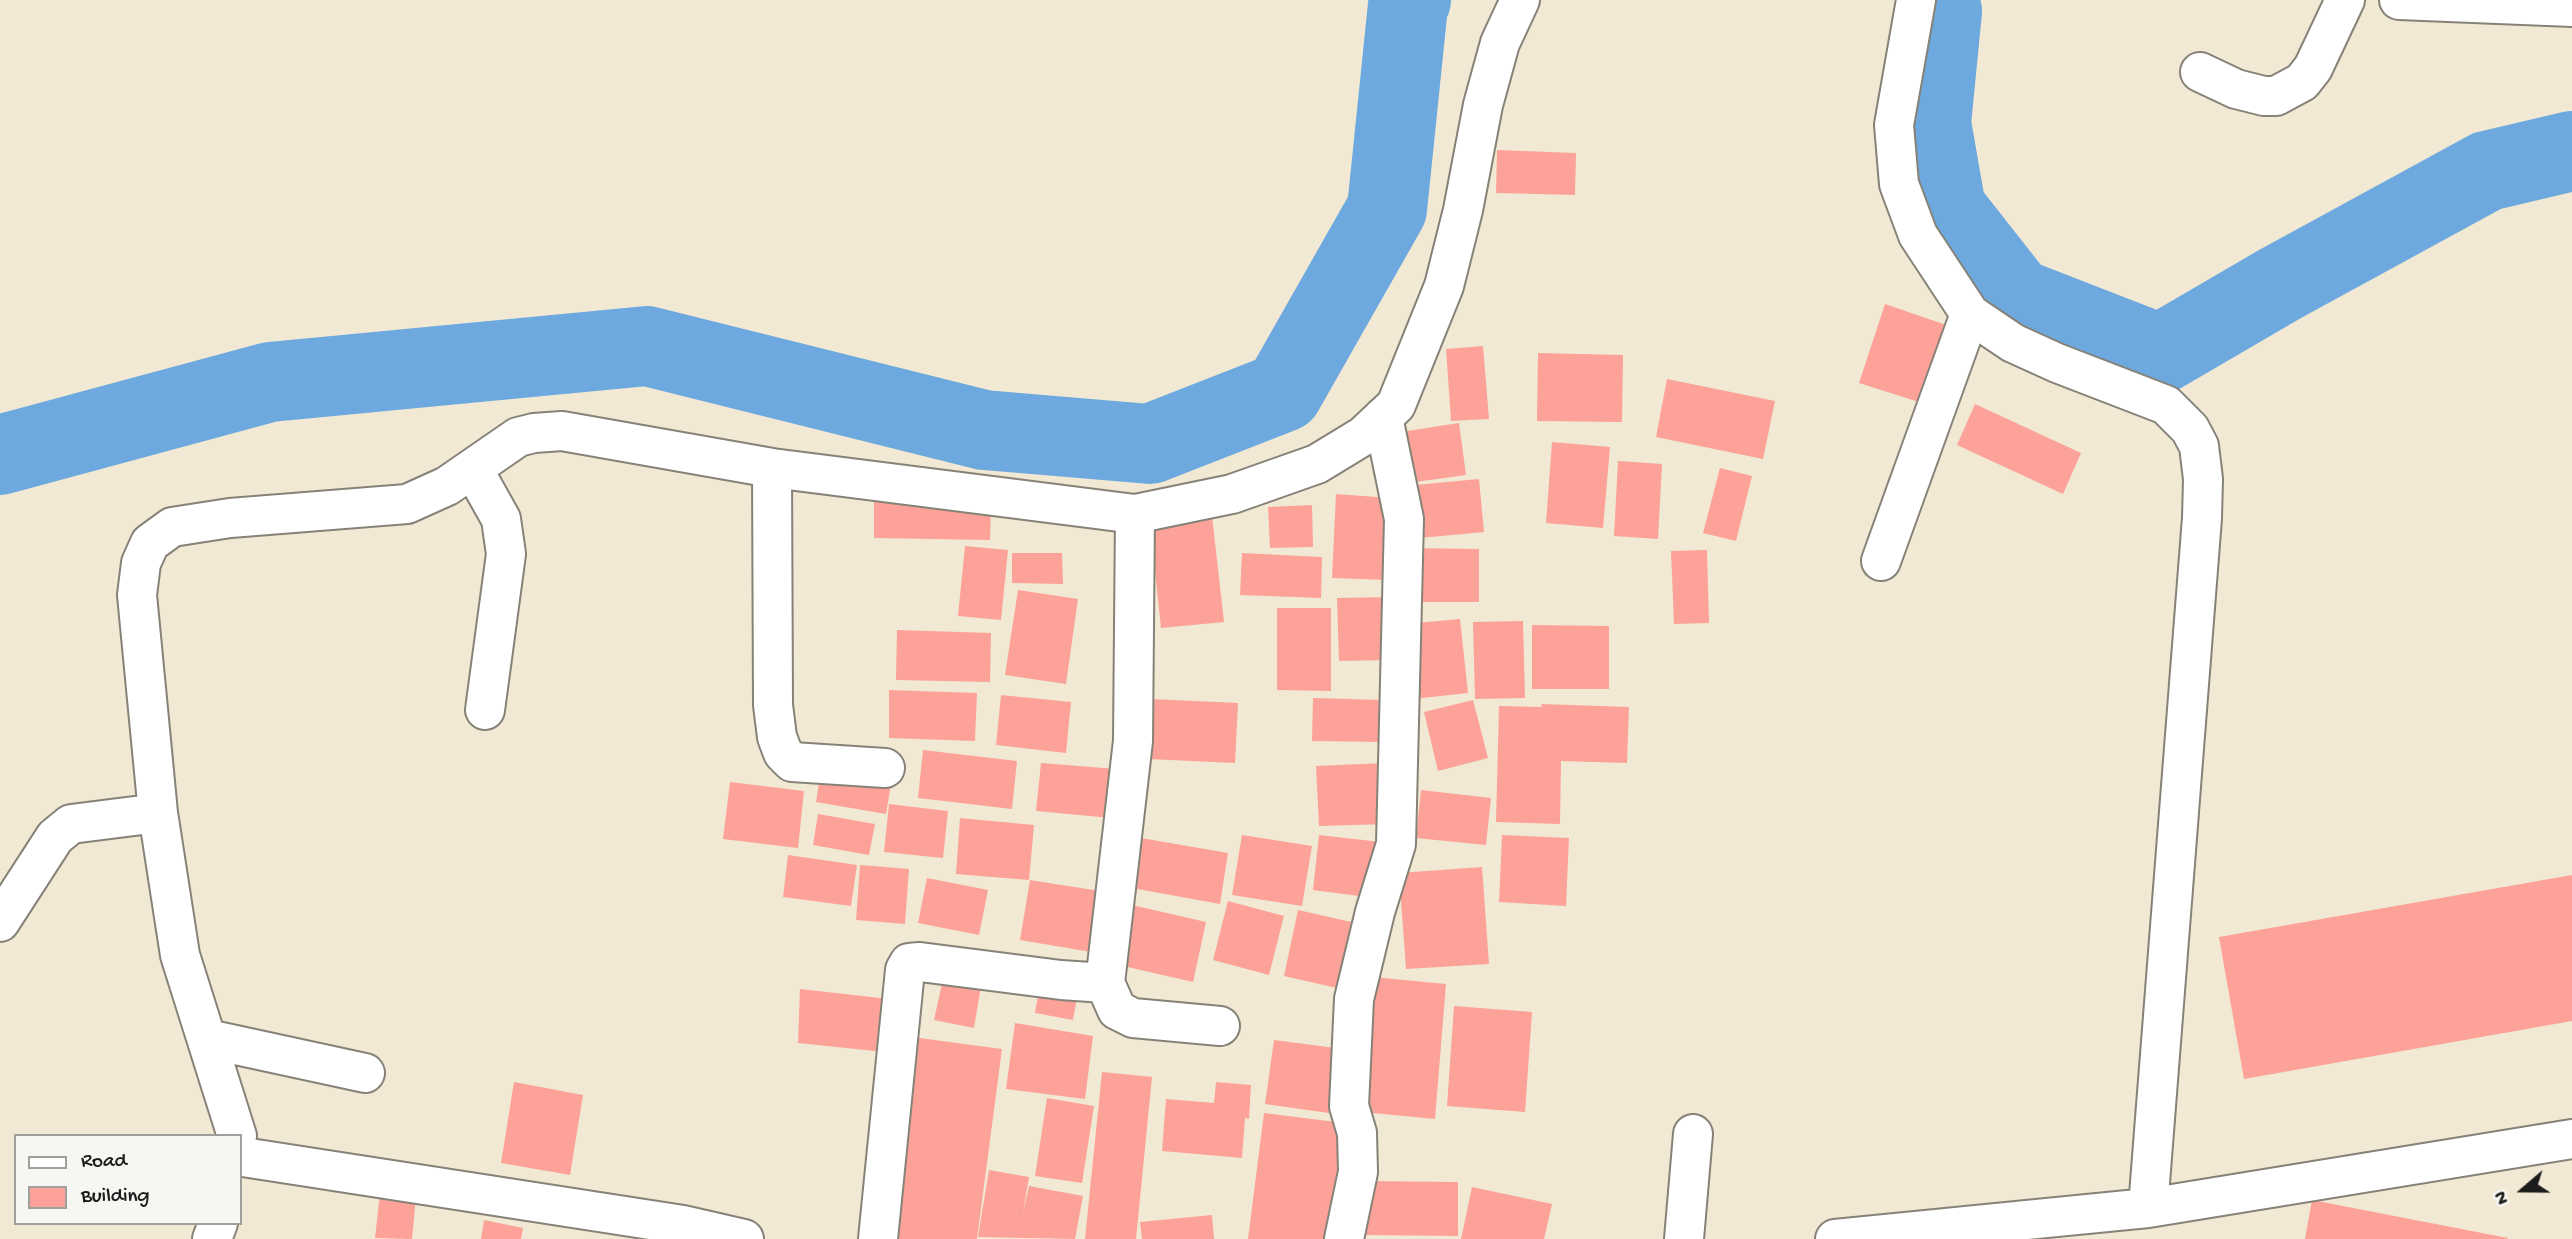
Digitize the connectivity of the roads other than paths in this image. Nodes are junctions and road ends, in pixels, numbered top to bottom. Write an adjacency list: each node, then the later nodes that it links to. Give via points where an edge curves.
1 (1520, 0): 8 (street, via 1500,43 1483,105 1444,286 1396,405)
2 (1916, 0): 7 (street, via 1894,125 1899,184 1918,235)
3 (2345, 0): 6 (street, via 2313,68 2302,82 2276,96 2236,89)
4 (2399, 0): 5 (street)
5 (2572, 8)
6 (2200, 72)
7 (1970, 314): 12 (street); 25 (street, via 2024,348 2166,405 2190,429 2199,446 2202,518)
8 (1383, 417): 11 (street, via 1363,436 1317,464 1232,494); 31 (street, via 1404,519 1396,844 1354,999 1349,1106 1357,1133 1358,1172)
9 (772, 468): 10 (street, via 562,431 518,437); 11 (street); 14 (street, via 773,705 783,753 792,762)
10 (473, 469): 13 (street, via 501,519 506,554); 15 (street, via 407,504 172,527 150,544 141,563 137,595)
11 (1135, 514): 17 (street, via 1133,741)
12 (1881, 561)
13 (485, 710)
14 (885, 768)
15 (159, 813): 16 (street, via 71,824 55,837); 19 (street, via 180,955)
16 (0, 922)
17 (1105, 983): 18 (street, via 1117,1010 1133,1018); 30 (street, via 920,962 906,966)
18 (1220, 1026)
19 (208, 1039): 20 (street); 21 (street)
20 (365, 1073)
21 (235, 1134)
22 (1693, 1134): 32 (street)
23 (2572, 1139): 25 (street)
24 (242, 1151): 26 (street)
25 (2148, 1208): 27 (street)
26 (577, 1224): 28 (street)
27 (2022, 1230): 33 (street)
28 (682, 1232): 29 (street)
29 (744, 1239)
30 (878, 1239)
31 (1344, 1239)
32 (1684, 1239)
33 (1835, 1239)

